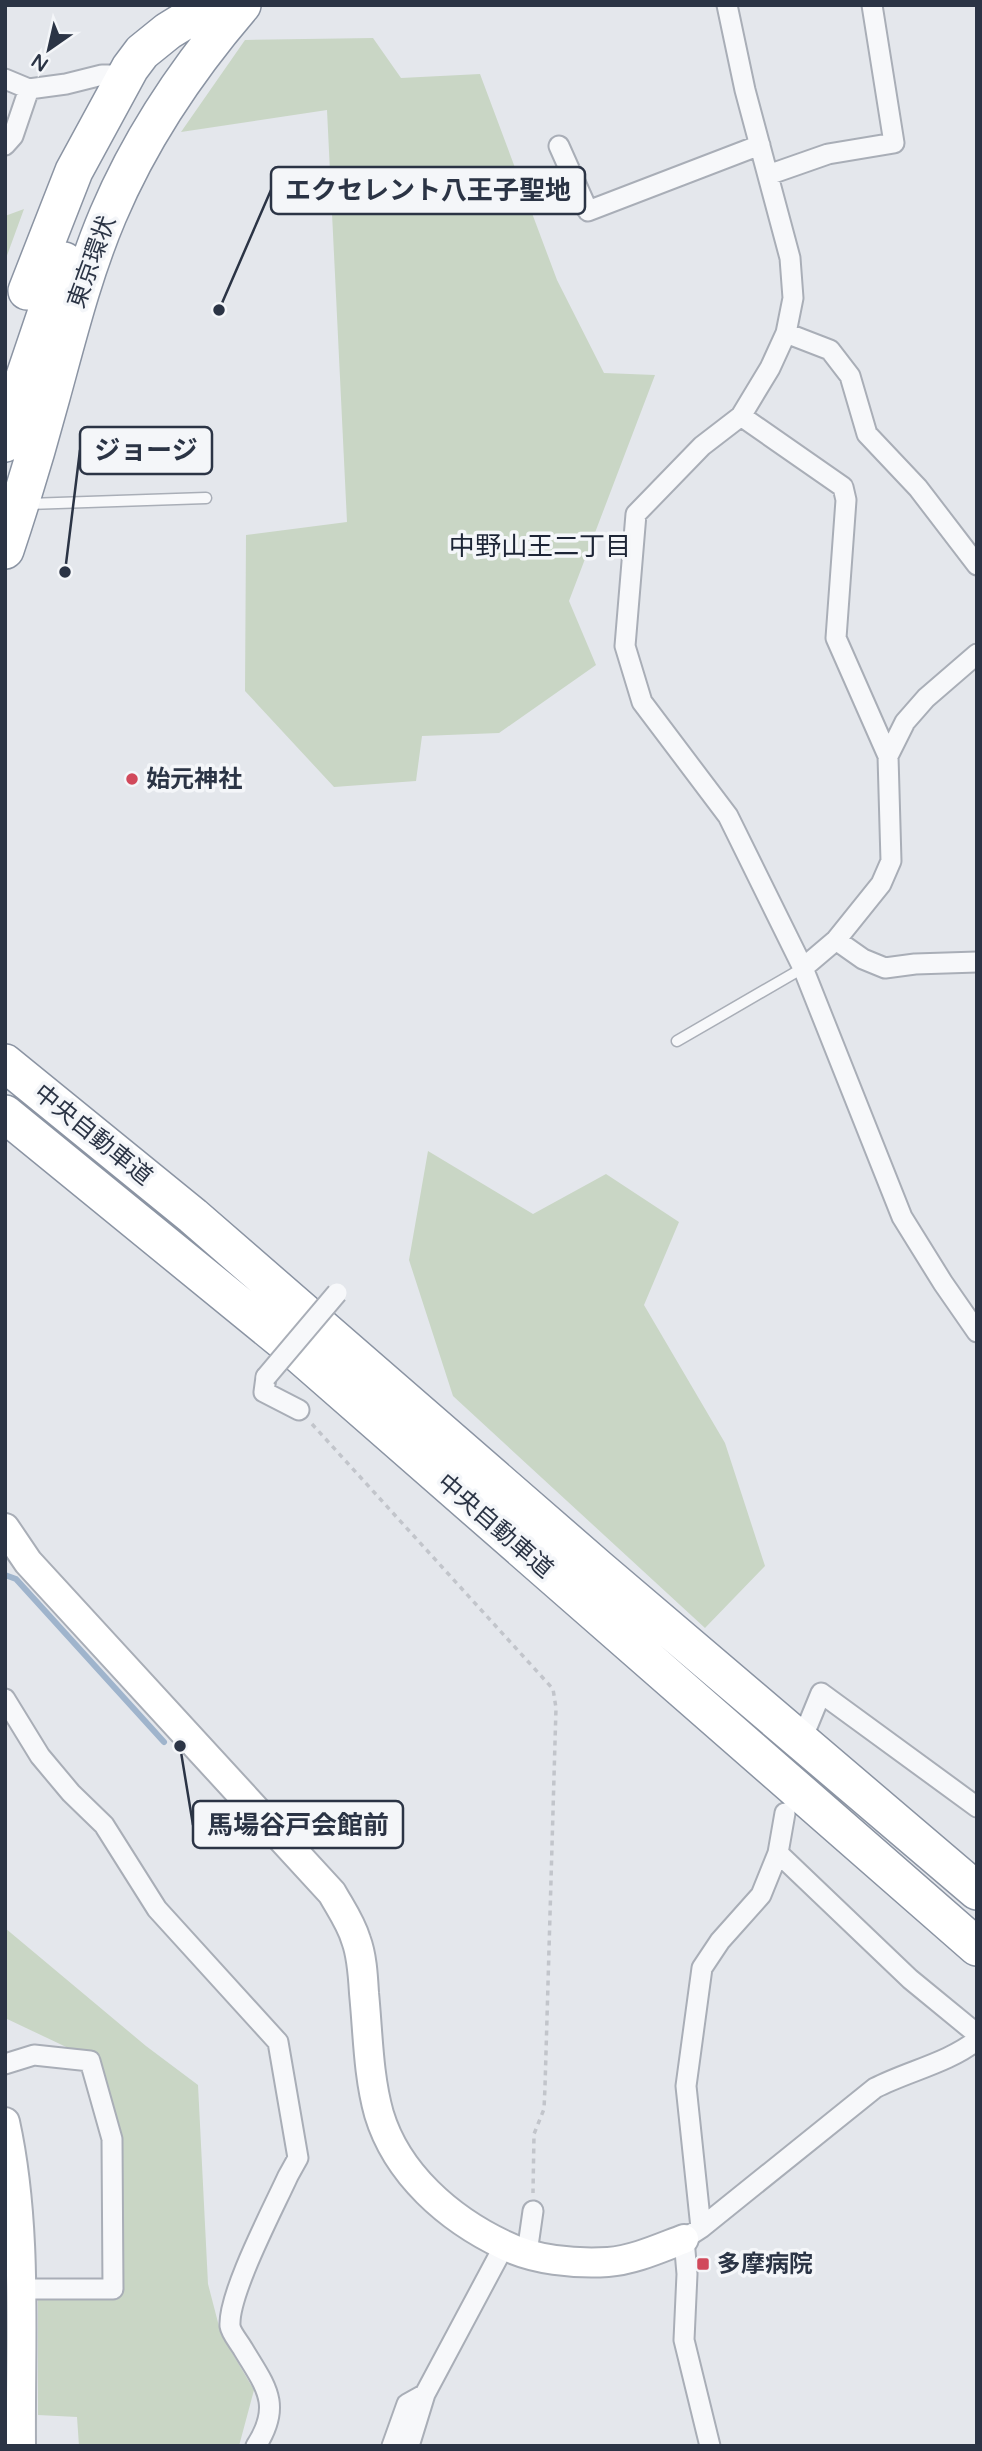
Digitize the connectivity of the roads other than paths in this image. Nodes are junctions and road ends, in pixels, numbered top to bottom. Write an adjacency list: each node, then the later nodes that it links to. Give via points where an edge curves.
1 (727, 5): 8 (street)
2 (872, 5): 10 (street, via 894,143 828,154)
3 (219, 6): 5 (highway, via 168,31 142,52); 14 (highway, 東京環状, via 167,59 95,182 43,321); 16 (highway, 東京環状, via 192,66 138,152 109,212 73,313 40,440)
4 (5, 79): 6 (street)
5 (123, 83): 6 (street, via 102,75); 12 (highway, via 65,193)
6 (29, 89): 7 (street, via 13,136)
7 (5, 145)
8 (760, 145): 9 (street, via 588,211); 10 (street)
9 (559, 146)
10 (768, 175): 11 (street, via 790,258 793,298)
11 (786, 333): 13 (street); 18 (street, via 830,350 850,376 867,434 918,488)
12 (5, 355)
13 (741, 416): 20 (street, via 843,487 846,500 836,638); 23 (street, via 702,446 636,514 625,646 642,702 728,816)
14 (5, 443)
15 (206, 498): 16 (lane)
16 (10, 502): 17 (highway, 東京環状)
17 (5, 550)
18 (977, 565)
19 (977, 654): 20 (street, via 905,722)
20 (888, 756): 21 (street, via 891,861 881,884)
21 (836, 940): 22 (street, via 885,968); 23 (street)
22 (977, 962)
23 (803, 968): 24 (lane); 28 (street, via 902,1217)
24 (677, 1041)
25 (5, 1063): 36 (highway, 中央自動車道, via 192,1216)
26 (5, 1114): 37 (highway, 中央自動車道, via 299,1354)
27 (337, 1293): 29 (street, bridge, via 266,1377 264,1392)
28 (977, 1332)
29 (299, 1409)
30 (5, 1528): 44 (street, via 28,1562 332,1893 357,1943 372,2086 396,2151 436,2202)
31 (5, 1699): 49 (street, via 40,1756 104,1825 158,1909 278,2042 298,2158 232,2301 230,2328 270,2400 265,2430)
32 (807, 1727): 33 (street, via 821,1693)
33 (977, 1807)
34 (785, 1813): 35 (street)
35 (778, 1853): 38 (street, via 910,1979); 43 (street, via 761,1895 719,1941 702,1968 686,2086)
36 (977, 1891)
37 (977, 1947)
38 (977, 2034)
39 (977, 2040): 43 (street, via 963,2051 875,2088)
40 (5, 2064): 45 (street, via 34,2055 90,2061 112,2139 113,2289)
41 (5, 2122): 45 (street, via 14,2164)
42 (533, 2211): 44 (street)
43 (693, 2234): 44 (street, via 610,2262 566,2261); 52 (street, via 684,2340)
44 (516, 2250): 47 (street)
45 (20, 2289): 46 (street)
46 (13, 2324): 48 (street)
47 (425, 2394): 50 (street, via 407,2404); 51 (street)
48 (21, 2446)
49 (256, 2446)
50 (392, 2446)
51 (409, 2446)
52 (710, 2446)

